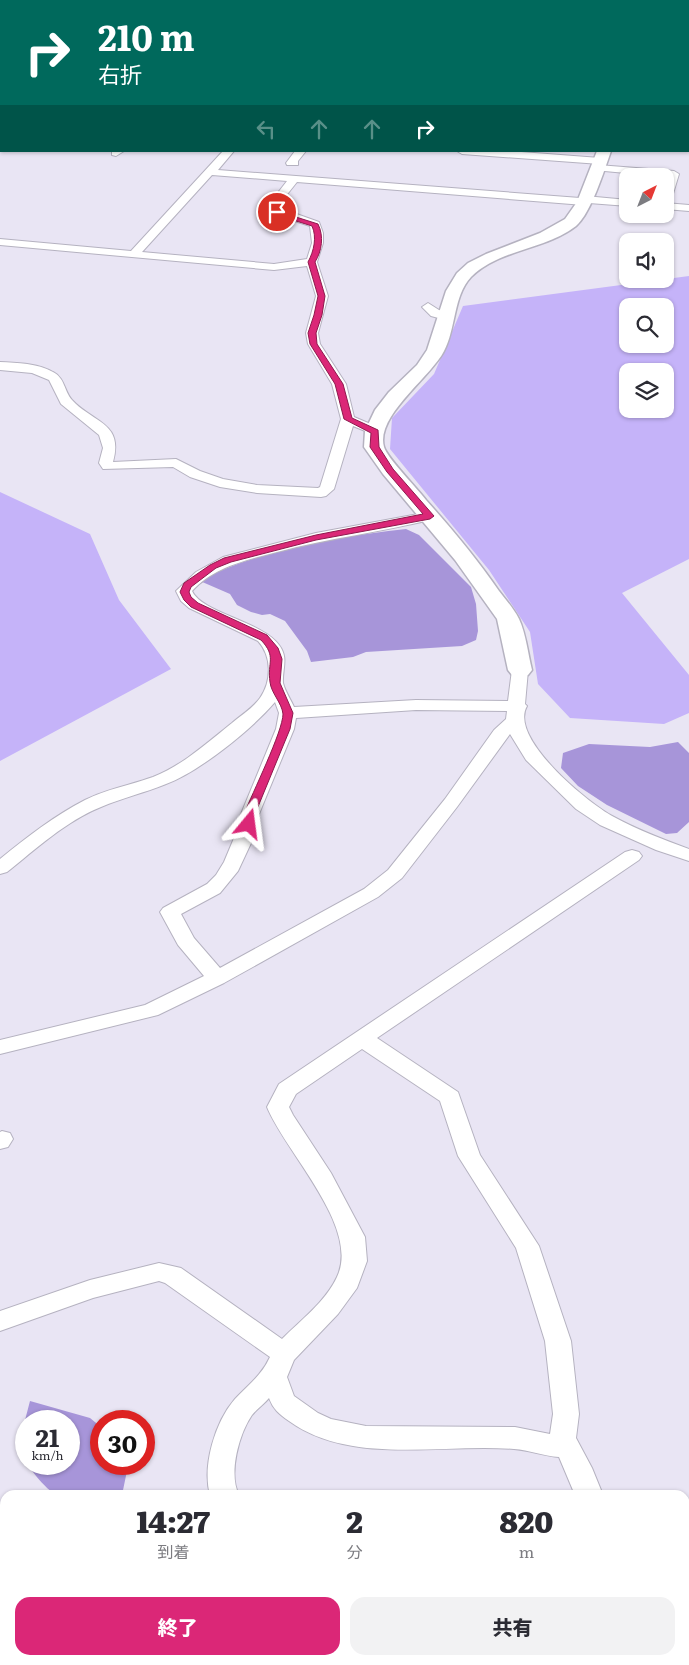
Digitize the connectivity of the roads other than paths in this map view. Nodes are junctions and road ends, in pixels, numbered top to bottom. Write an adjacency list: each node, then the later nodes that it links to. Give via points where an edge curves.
1 (228, 152): 5 (street)
2 (300, 152): 4 (street, via 291,163)
3 (467, 152): 8 (street)
4 (294, 163)
5 (209, 172): 7 (street); 14 (street)
6 (619, 177): 8 (street)
7 (294, 179): 8 (street); 15 (street, via 271,208 315,224 319,233 316,255)
8 (594, 179): 9 (street); 10 (street); 17 (street, via 571,222 560,230 474,266 463,276)
9 (619, 190)
10 (619, 197)
11 (674, 207): 12 (street)
12 (689, 208)
13 (0, 242): 14 (street)
14 (134, 254): 15 (street, via 274,267)
15 (311, 262): 19 (street, via 322,296 312,333 314,344 339,384)
16 (428, 307): 17 (street)
17 (446, 316): 20 (street, via 436,350 382,414)
18 (0, 366): 19 (street, via 31,369 50,375 59,382 65,399 93,421 108,438 108,466 176,463 195,474 257,489 321,493 327,489)
19 (348, 419): 20 (street)
20 (375, 431): 21 (street, via 374,447)
21 (430, 516): 22 (street, via 463,555 508,619); 23 (street, via 316,537 228,560 213,566 188,586 184,592 195,605 264,638 273,648 277,659)
22 (520, 670): 25 (street)
23 (275, 683): 24 (street); 28 (street, via 257,711 196,761 162,780 93,803 52,826)
24 (288, 713): 25 (street, via 416,705); 29 (street, via 285,729 232,866 218,886 170,912 184,941)
25 (517, 713): 26 (street, via 520,737 532,756 583,805 629,832); 29 (street, via 395,874 371,893)
26 (689, 855)
27 (632, 856): 30 (street)
28 (0, 868)
29 (217, 978): 31 (street, via 151,1010)
30 (363, 1038): 33 (street, via 287,1090 278,1107 323,1179 353,1237 355,1261 348,1281 329,1307); 34 (street, via 450,1097 469,1156 527,1246 558,1341 566,1414 562,1438)
31 (0, 1047)
32 (0, 1321): 33 (street, via 90,1289 159,1272 172,1275)
33 (279, 1365): 34 (street, via 284,1403 326,1429 366,1437 515,1438 544,1445); 35 (street, via 243,1408 229,1433 221,1464)
34 (567, 1446): 36 (street)
35 (224, 1490)
36 (587, 1490)

